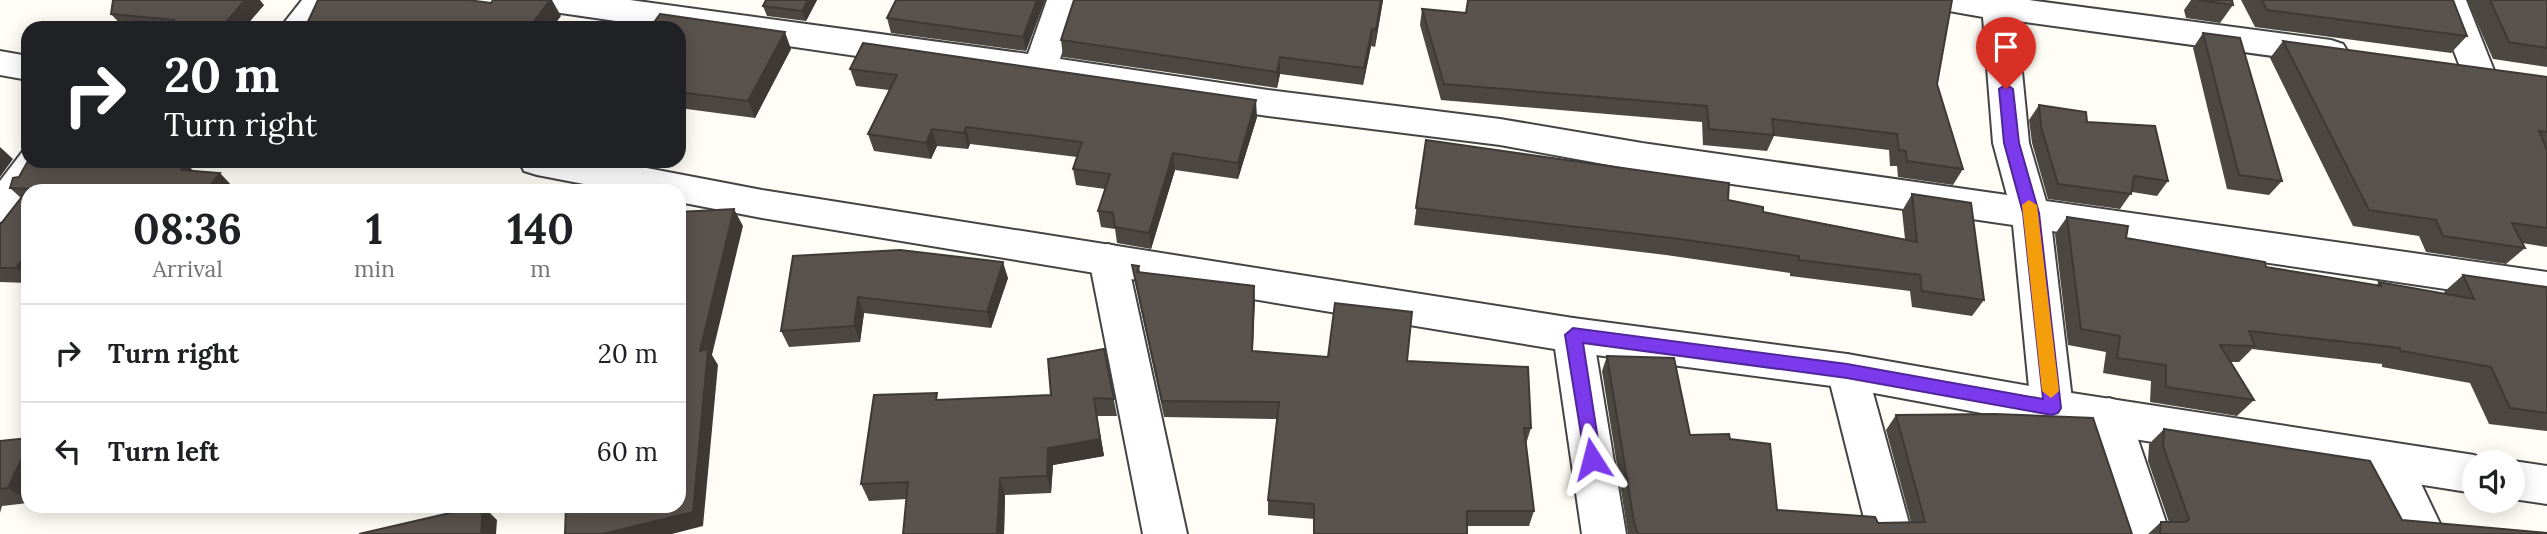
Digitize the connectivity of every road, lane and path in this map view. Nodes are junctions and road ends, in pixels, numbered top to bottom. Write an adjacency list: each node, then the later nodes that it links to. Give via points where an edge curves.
1 (321, 0): 7 (street)
2 (547, 0): 12 (street)
3 (1063, 0): 12 (street)
4 (1944, 0): 6 (street)
5 (2450, 0): 11 (street, via 2492,74)
6 (1999, 7): 8 (street); 18 (street, via 2011,143)
7 (303, 21)
8 (2369, 58)
9 (0, 64): 10 (street)
10 (21, 67)
11 (2437, 67)
12 (1040, 68): 18 (street)
13 (31, 168): 17 (street)
14 (574, 168): 15 (street)
15 (657, 184)
16 (686, 189): 19 (street)
17 (0, 208)
18 (2031, 213): 20 (street); 23 (street)
19 (1108, 259): 21 (street); 29 (street)
20 (2547, 288)
21 (1573, 335): 22 (street); 30 (street)
22 (1847, 371): 23 (street); 31 (street)
23 (2052, 408): 24 (street)
24 (2109, 416): 25 (street); 32 (street)
25 (2389, 461): 26 (street); 33 (street)
26 (2462, 472)
27 (2525, 482): 28 (street)
28 (2547, 485)
29 (1165, 534)
30 (1604, 534)
31 (1890, 534)
32 (2148, 534)
33 (2423, 534)

